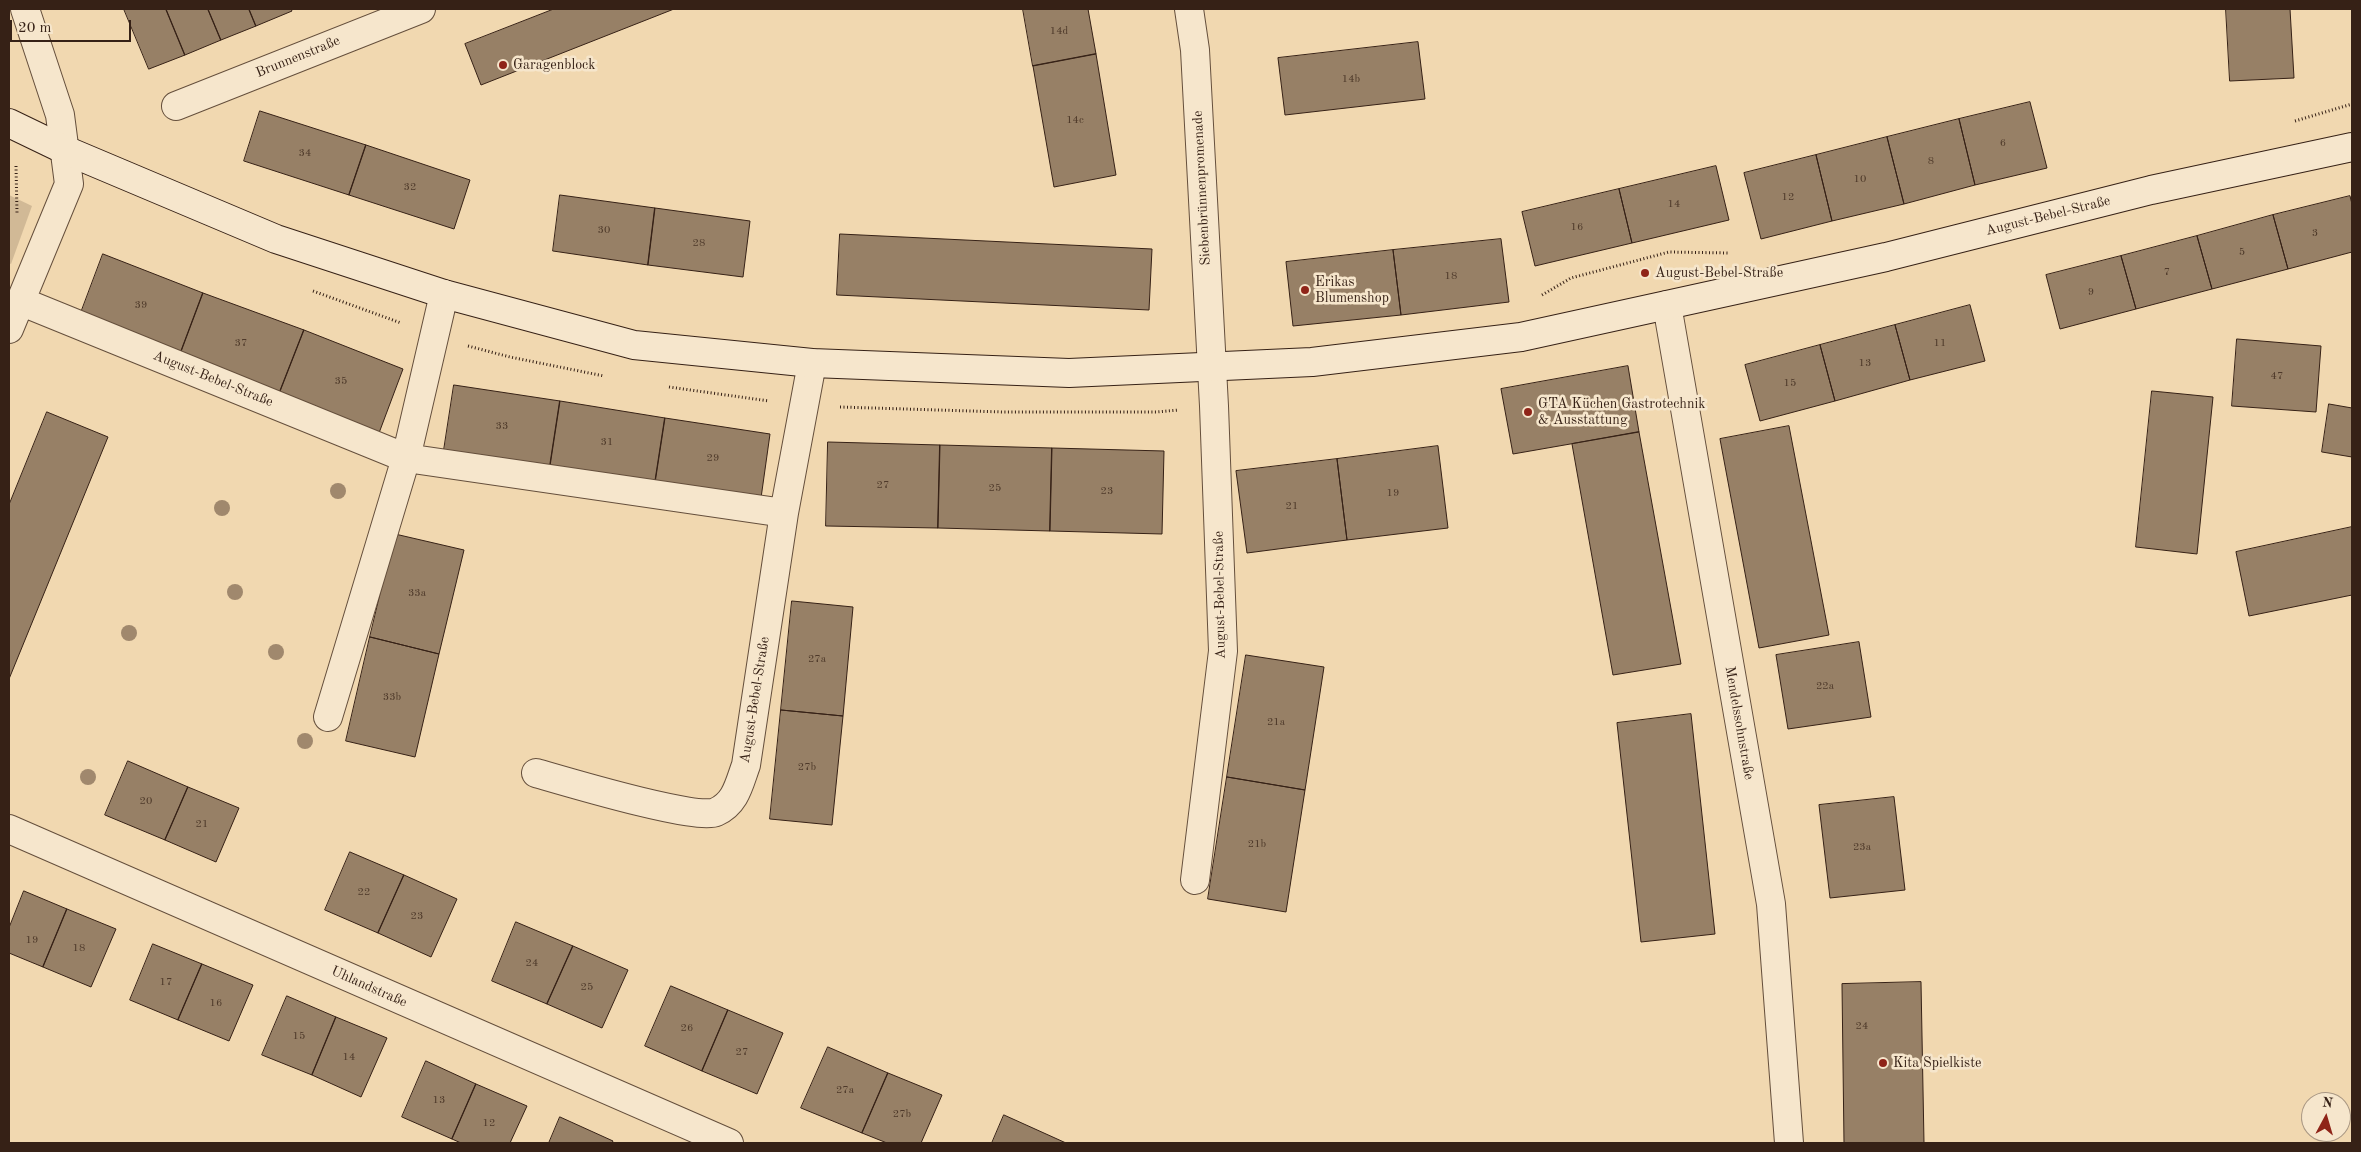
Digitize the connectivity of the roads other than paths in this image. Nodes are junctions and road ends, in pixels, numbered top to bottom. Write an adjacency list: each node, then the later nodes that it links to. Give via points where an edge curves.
1 (25, 9): 7 (street, via 60,116)
2 (421, 9): 4 (street, Brunnenstraße)
3 (1189, 9): 13 (street, Siebenbrünnenpromenade, via 1195,50)
4 (176, 106)
5 (9, 123): 7 (street, August-Bebel-Straße)
6 (2352, 147): 10 (street, August-Bebel-Straße, via 2151,190 1886,257)
7 (65, 150): 8 (street, August-Bebel-Straße, via 276,239); 9 (street, via 69,184)
8 (444, 294): 12 (street, August-Bebel-Straße, via 634,345); 14 (street)
9 (20, 301): 11 (street); 14 (street, August-Bebel-Straße)
10 (1667, 305): 13 (street, August-Bebel-Straße, via 1522,337 1312,362); 21 (street, Mendelssohnstraße, via 1771,904)
11 (9, 329)
12 (812, 363): 13 (street, August-Bebel-Straße, via 1069,374); 15 (street, August-Bebel-Straße)
13 (1211, 368): 19 (street, August-Bebel-Straße, via 1223,651)
14 (406, 458): 15 (street, August-Bebel-Straße); 16 (street)
15 (784, 513): 17 (street, August-Bebel-Straße, via 746,765 733,800 715,813 672,809)
16 (328, 717)
17 (536, 773)
18 (9, 829): 20 (street, Uhlandstraße)
19 (1195, 880)
20 (729, 1143)
21 (1789, 1143)

